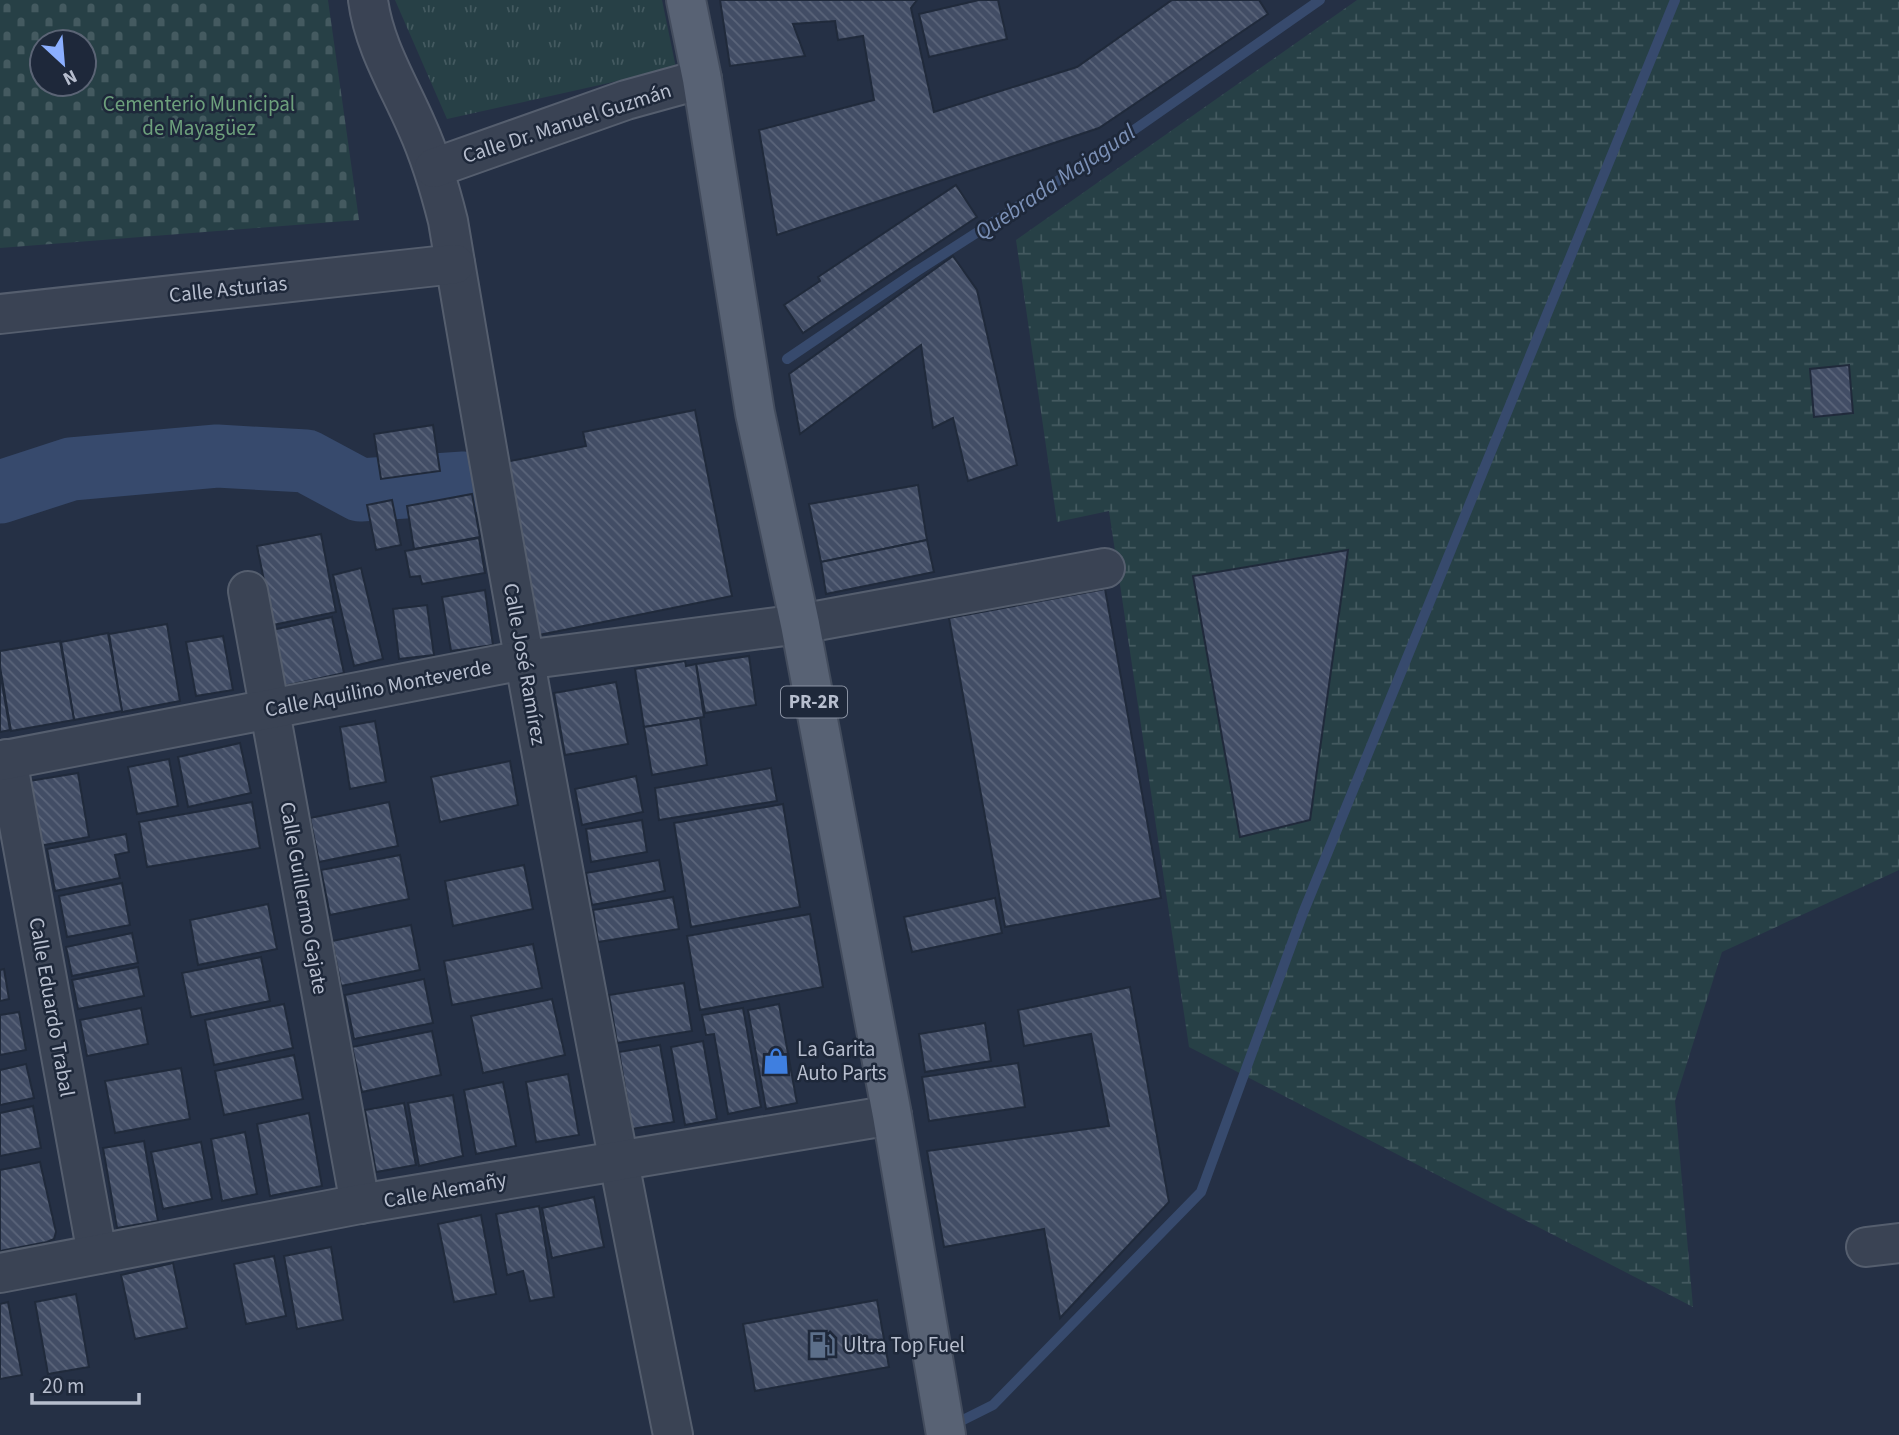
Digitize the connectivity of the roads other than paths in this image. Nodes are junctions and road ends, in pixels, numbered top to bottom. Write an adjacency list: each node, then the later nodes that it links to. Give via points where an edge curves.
1 (368, 0): 4 (street, Calle José Ramírez, via 384,58)
2 (686, 0): 3 (main road, PR-2R)
3 (702, 79): 4 (street, Calle Dr. Manuel Guzmán, via 626,100); 9 (main road, PR-2R, via 755,413)
4 (434, 168): 5 (street, Calle José Ramírez)
5 (455, 264): 6 (street, Calle Asturias); 10 (street, Calle José Ramírez)
6 (0, 314)
7 (1105, 568): 9 (street, Calle Aquilino Monteverde)
8 (248, 591): 11 (street, Calle Guillermo Gajate)
9 (800, 624): 10 (street, Calle Aquilino Monteverde); 13 (main road, PR-2R)
10 (524, 660): 11 (street, Calle Aquilino Monteverde); 14 (street, Calle José Ramírez)
11 (269, 708): 12 (street, Calle Aquilino Monteverde); 15 (street, Calle Guillermo Gajate)
12 (4, 760): 16 (street, Calle Eduardo Trabal)
13 (892, 1115): 14 (street, Calle Alemañy); 18 (main road, PR-2R)
14 (618, 1161): 15 (street, Calle Alemañy); 19 (street, Calle José Ramírez)
15 (360, 1204): 16 (street, Calle Alemañy)
16 (97, 1254): 17 (street, Calle Alemañy)
17 (0, 1273)
18 (943, 1420)
19 (673, 1435)

